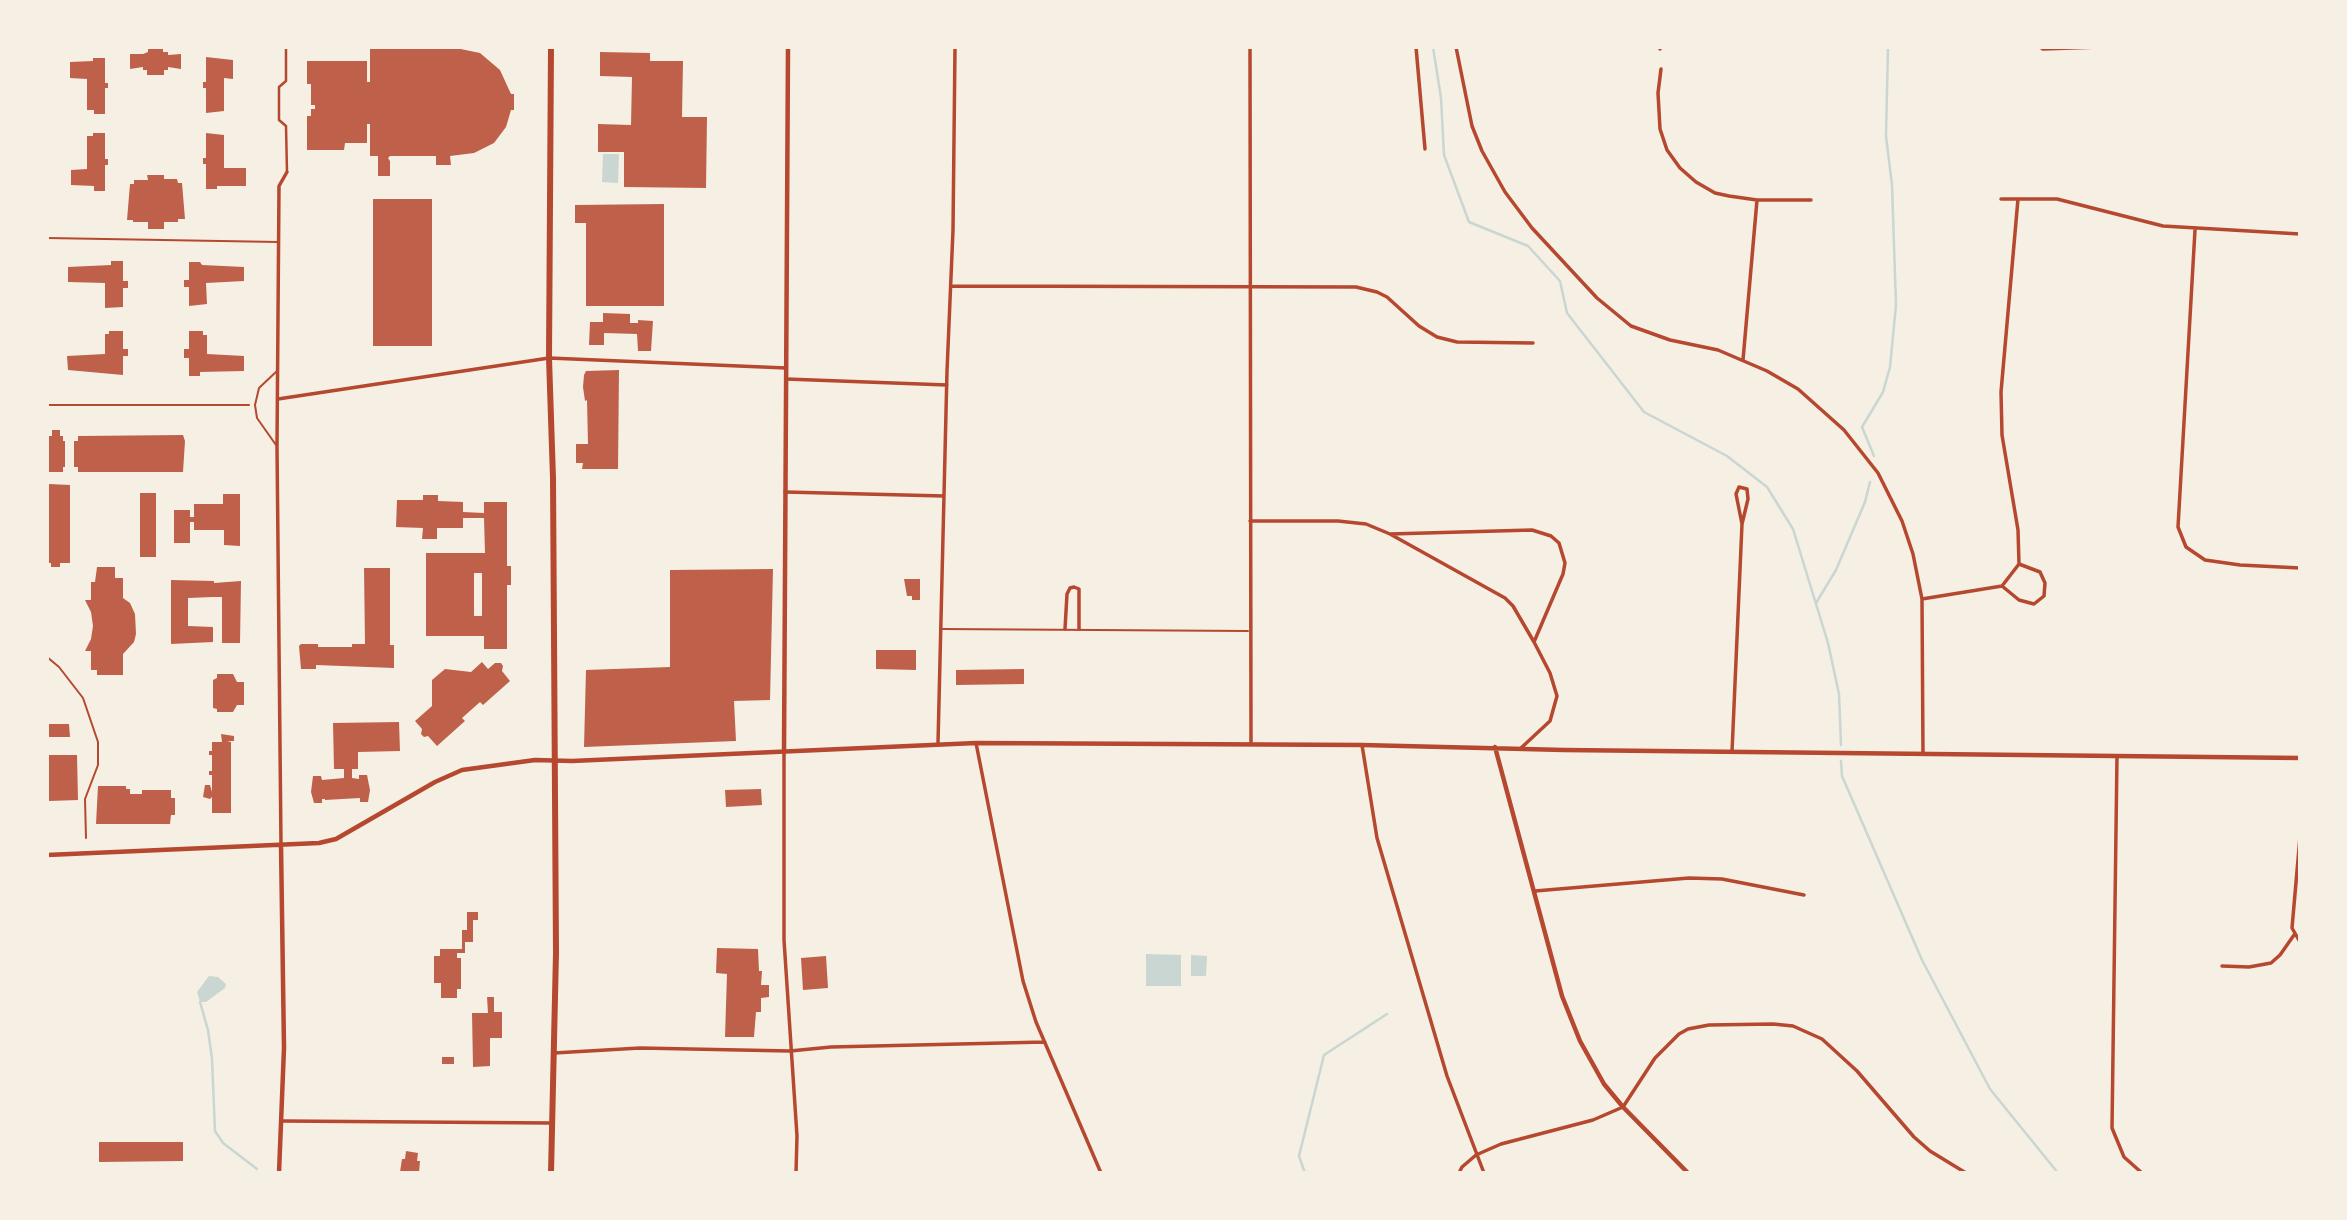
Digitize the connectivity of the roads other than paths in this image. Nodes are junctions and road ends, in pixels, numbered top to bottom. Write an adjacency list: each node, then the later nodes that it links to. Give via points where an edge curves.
1 (286, 47): 12 (street, via 279,120 286,126)
2 (551, 47): 24 (main road)
3 (788, 47): 26 (street)
4 (955, 47): 21 (street)
5 (1251, 47): 22 (street)
6 (1416, 47): 11 (street)
7 (1456, 47): 25 (street, via 1472,126 1482,151 1505,192 1540,237 1631,327)
8 (2040, 47): 9 (street)
9 (2100, 47)
10 (1661, 69): 15 (street, via 1660,129 1680,168 1715,193)
11 (1425, 149)
12 (287, 172): 20 (street, via 279,186)
13 (2001, 199): 14 (street)
14 (2018, 199): 17 (street, via 2057,199); 37 (street, via 2001,392)
15 (1757, 200): 16 (street); 25 (street)
16 (1811, 200)
17 (2195, 230): 18 (street); 38 (street, via 2178,527 2186,547 2205,560)
18 (2300, 234)
19 (47, 238): 20 (lane)
20 (279, 242): 27 (street)
21 (951, 286): 22 (street); 29 (street)
22 (1249, 288): 23 (street, via 1356,287 1387,297 1437,337 1457,342); 34 (street)
23 (1533, 343)
24 (549, 358): 26 (street); 30 (street); 57 (main road)
25 (1743, 360): 40 (street, via 1798,389 1865,455 1902,521)
26 (786, 368): 28 (street)
27 (278, 370): 30 (street); 31 (lane, via 259,388 255,405 257,418)
28 (786, 379): 29 (street); 32 (street)
29 (947, 385): 33 (street)
30 (278, 399): 31 (street)
31 (277, 446): 59 (street)
32 (785, 492): 33 (street); 52 (street)
33 (944, 496): 41 (street)
34 (1250, 521): 36 (street, via 1355,522); 44 (street)
35 (1742, 524): 35 (street, via 1748,499 1747,489 1739,486 1736,494); 53 (street)
36 (1390, 534): 45 (street, via 1505,598); 45 (street, via 1532,530 1551,536 1559,543 1565,563)
37 (2019, 564): 39 (street); 39 (street, via 2040,572 2044,596 2034,604 2019,600)
38 (2300, 568)
39 (2002, 586): 40 (street)
40 (1922, 598): 54 (street)
41 (941, 629): 42 (lane); 46 (street)
42 (1065, 629): 43 (lane); 43 (street, via 1067,594 1074,587 1079,589)
43 (1079, 629): 44 (lane)
44 (1250, 631): 48 (street)
45 (1534, 642): 51 (street, via 1557,696 1550,721)
46 (938, 743): 47 (street); 52 (street)
47 (976, 743): 48 (street); 66 (street, via 1023,981)
48 (1251, 744): 49 (street)
49 (1362, 745): 50 (street); 72 (street, via 1377,838 1447,1076)
50 (1495, 747): 51 (street); 61 (street)
51 (1521, 748): 53 (street)
52 (784, 751): 57 (street); 67 (street, via 784,940)
53 (1732, 752): 54 (street)
54 (1923, 754): 55 (street)
55 (2117, 756): 56 (street); 81 (street, via 2112,1128 2119,1149)
56 (2300, 758)
57 (554, 760): 59 (street, via 462,770 336,839); 68 (main road)
58 (2300, 837): 63 (street)
59 (281, 845): 60 (street); 70 (street)
60 (47, 855)
61 (1535, 891): 62 (street, via 1689,878 1734,881); 69 (street, via 1562,996 1580,1041)
62 (1804, 895)
63 (2294, 935): 64 (street); 65 (street, via 2271,963)
64 (2300, 942)
65 (2222, 966)
66 (1045, 1042): 67 (street); 76 (street)
67 (790, 1051): 68 (street, via 640,1048); 75 (street)
68 (554, 1053): 71 (main road)
69 (1623, 1107): 72 (street); 79 (street); 80 (street, via 1655,1058 1688,1029 1793,1026 1813,1033 1842,1056 1913,1137)
70 (282, 1121): 71 (street); 73 (street)
71 (553, 1123): 74 (main road)
72 (1476, 1155): 77 (street); 78 (street)
73 (279, 1173)
74 (551, 1173)
75 (796, 1173)
76 (1101, 1173)
77 (1459, 1173)
78 (1484, 1173)
79 (1688, 1173)
80 (1966, 1173)
81 (2142, 1173)

